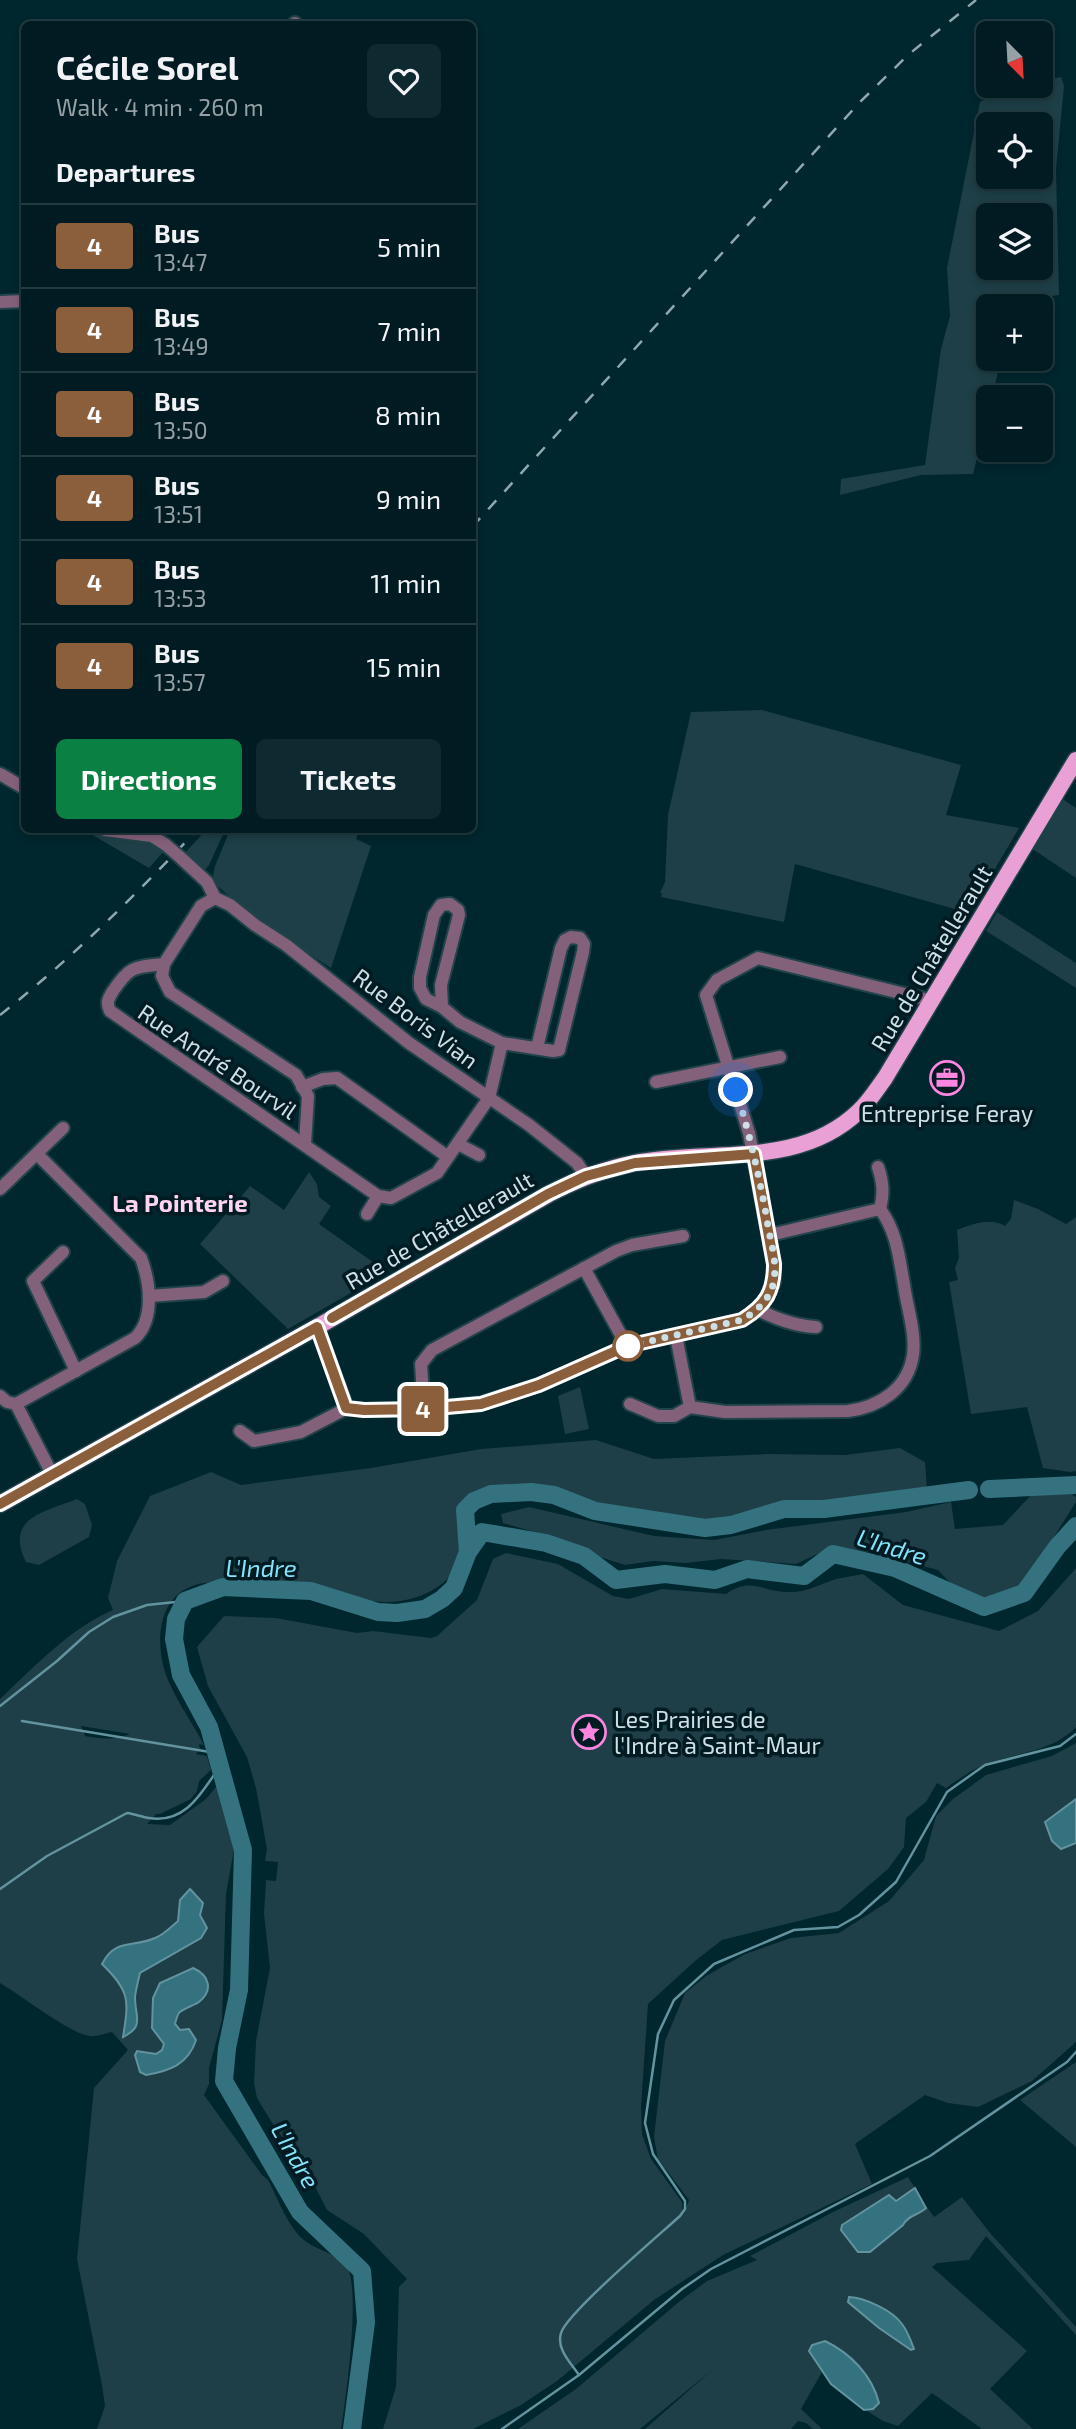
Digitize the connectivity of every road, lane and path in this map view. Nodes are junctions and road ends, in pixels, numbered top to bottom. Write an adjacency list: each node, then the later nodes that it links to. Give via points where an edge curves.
1 (21, 301): 2 (street)
2 (0, 302)
3 (1076, 760): 9 (main road, Rue de Châtellerault)
4 (0, 774): 5 (street)
5 (21, 786)
6 (128, 833): 7 (street, bridge, via 152,836 166,845 207,883)
7 (215, 898): 8 (street, via 201,906); 17 (street, Rue Boris Vian)
8 (164, 964): 16 (street, via 162,976 170,992 296,1075); 19 (street, Rue André Bourvil, via 125,973 108,998 110,1011)
9 (933, 1001): 14 (street, via 758,958 717,980 706,995); 22 (main road, Rue de Châtellerault, via 886,1078 859,1111 807,1143)
10 (442, 1007): 10 (street, via 441,985 459,915 450,904 441,905 434,915 420,977 426,999); 11 (street, via 460,1022)
11 (502, 1043): 12 (street); 17 (street)
12 (537, 1048): 12 (street, via 559,1050 562,1043 583,952 580,938 565,940 561,947)
13 (780, 1057): 14 (street)
14 (729, 1068): 15 (street); 22 (street)
15 (656, 1082)
16 (302, 1087): 19 (street, via 308,1096); 24 (street, via 337,1077)
17 (489, 1098): 20 (street); 26 (street, Rue Boris Vian, via 563,1151)
18 (63, 1128): 21 (street)
19 (305, 1144): 28 (street, Rue André Bourvil)
20 (458, 1144): 23 (street); 24 (street)
21 (37, 1154): 27 (street); 36 (street, via 141,1258)
22 (754, 1154): 26 (main road, Rue de Châtellerault, via 635,1163); 31 (street)
23 (479, 1155)
24 (448, 1157): 28 (street, via 437,1173 391,1198)
25 (878, 1167): 29 (street, via 884,1196)
26 (586, 1176): 38 (main road, Rue de Châtellerault)
27 (0, 1189)
28 (378, 1196): 30 (street)
29 (880, 1209): 31 (street); 46 (street, via 895,1234 912,1338 909,1368 893,1391 882,1402 848,1411 725,1412)
30 (367, 1214)
31 (769, 1235): 37 (street, via 774,1282)
32 (683, 1236): 34 (street, via 632,1245)
33 (63, 1252): 42 (street, via 33,1281)
34 (584, 1268): 41 (street); 48 (street, via 432,1350 421,1364)
35 (223, 1280): 36 (street, via 204,1292)
36 (149, 1296): 42 (street, via 142,1331)
37 (758, 1310): 39 (street, via 776,1319); 40 (street, via 742,1320)
38 (317, 1327): 47 (street); 50 (main road, Rue de Châtellerault)
39 (816, 1327)
40 (676, 1336): 41 (street); 46 (street)
41 (627, 1346): 48 (street, via 509,1396 481,1404)
42 (76, 1371): 44 (street)
43 (0, 1396): 44 (street)
44 (16, 1404): 50 (street)
45 (630, 1404): 46 (street, via 658,1416 674,1416)
46 (690, 1407)
47 (346, 1408): 48 (street); 49 (street, via 301,1432 254,1441)
48 (424, 1409)
49 (240, 1431)
50 (52, 1474): 51 (main road, Rue de Châtellerault)
51 (0, 1504)

